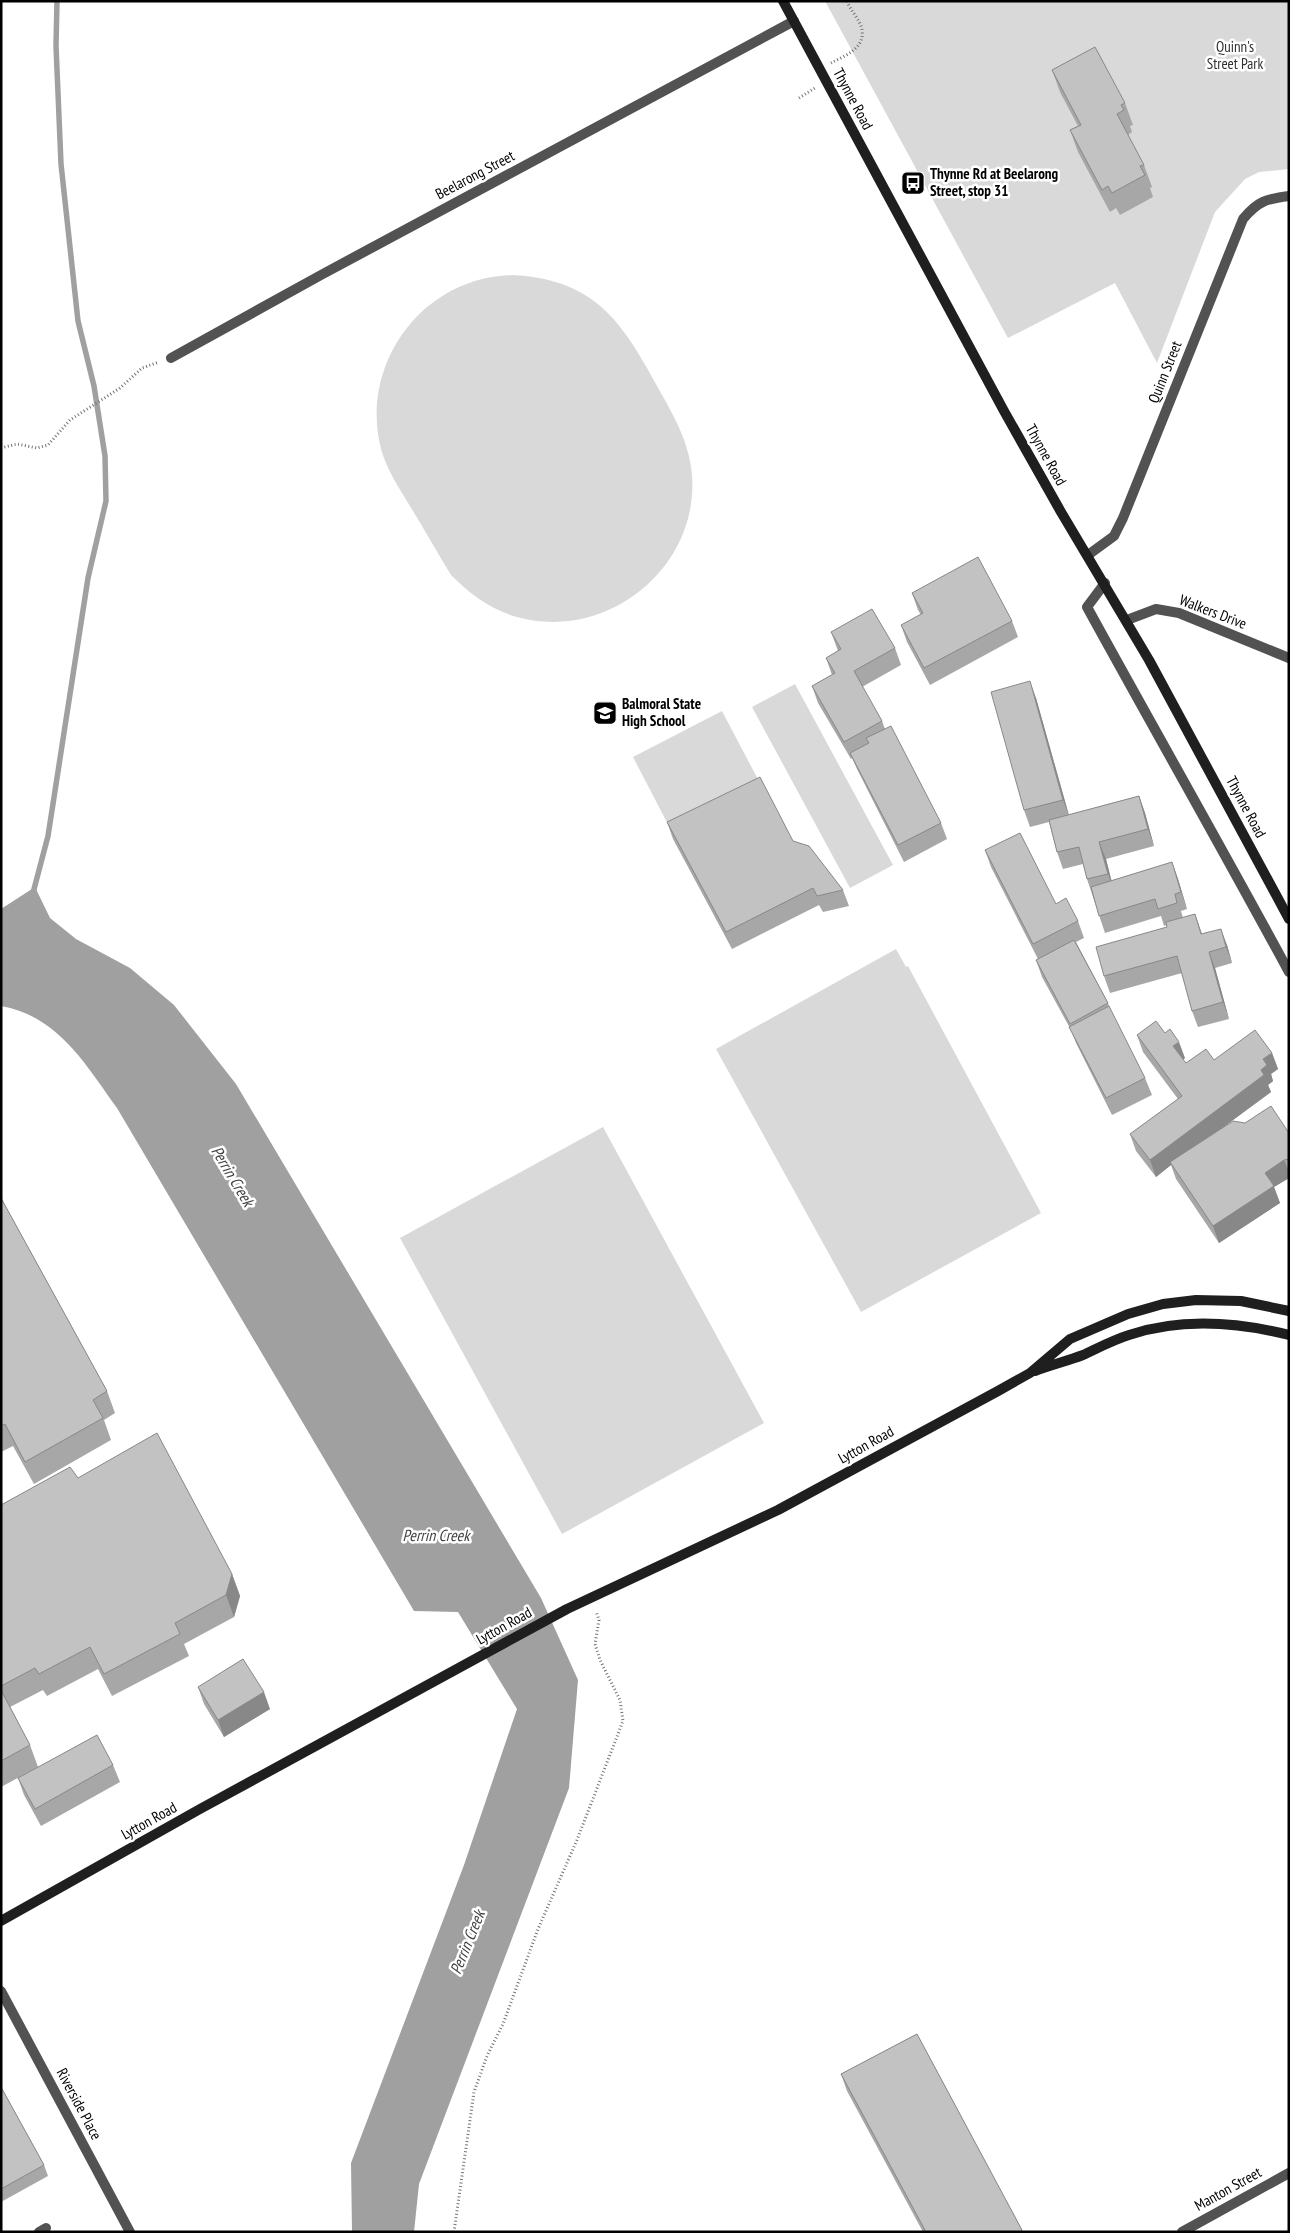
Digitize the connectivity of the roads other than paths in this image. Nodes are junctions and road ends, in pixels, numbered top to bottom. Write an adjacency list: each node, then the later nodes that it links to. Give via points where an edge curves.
1 (783, 1): 2 (main road, Thynne Road)
2 (794, 21): 4 (street, Beelarong Street); 5 (main road, Thynne Road, via 1004,411)
3 (1289, 196): 5 (street, Quinn Street, via 1268,198 1254,206 1243,219 1123,518 1114,536)
4 (171, 358)
5 (1088, 555): 6 (main road, Thynne Road)
6 (1105, 583): 7 (main road, Thynne Road); 10 (street, via 1087,607)
7 (1126, 620): 8 (street, Walkers Drive, via 1156,609 1179,613); 9 (main road, Thynne Road)
8 (1289, 658)
9 (1289, 919)
10 (1289, 972)
11 (1289, 1312): 13 (main road, Lytton Road, via 1241,1301 1196,1300 1163,1304 1128,1314 1070,1339)
12 (1289, 1335): 13 (main road, Lytton Road, via 1213,1323 1154,1328)
13 (1030, 1373): 14 (main road, Lytton Road, via 778,1510 568,1609)
14 (1, 1921)
15 (1, 1990): 17 (street, Riverside Place)
16 (1289, 2173): 18 (street, Manton Street)
17 (130, 2232)
18 (1182, 2232)

